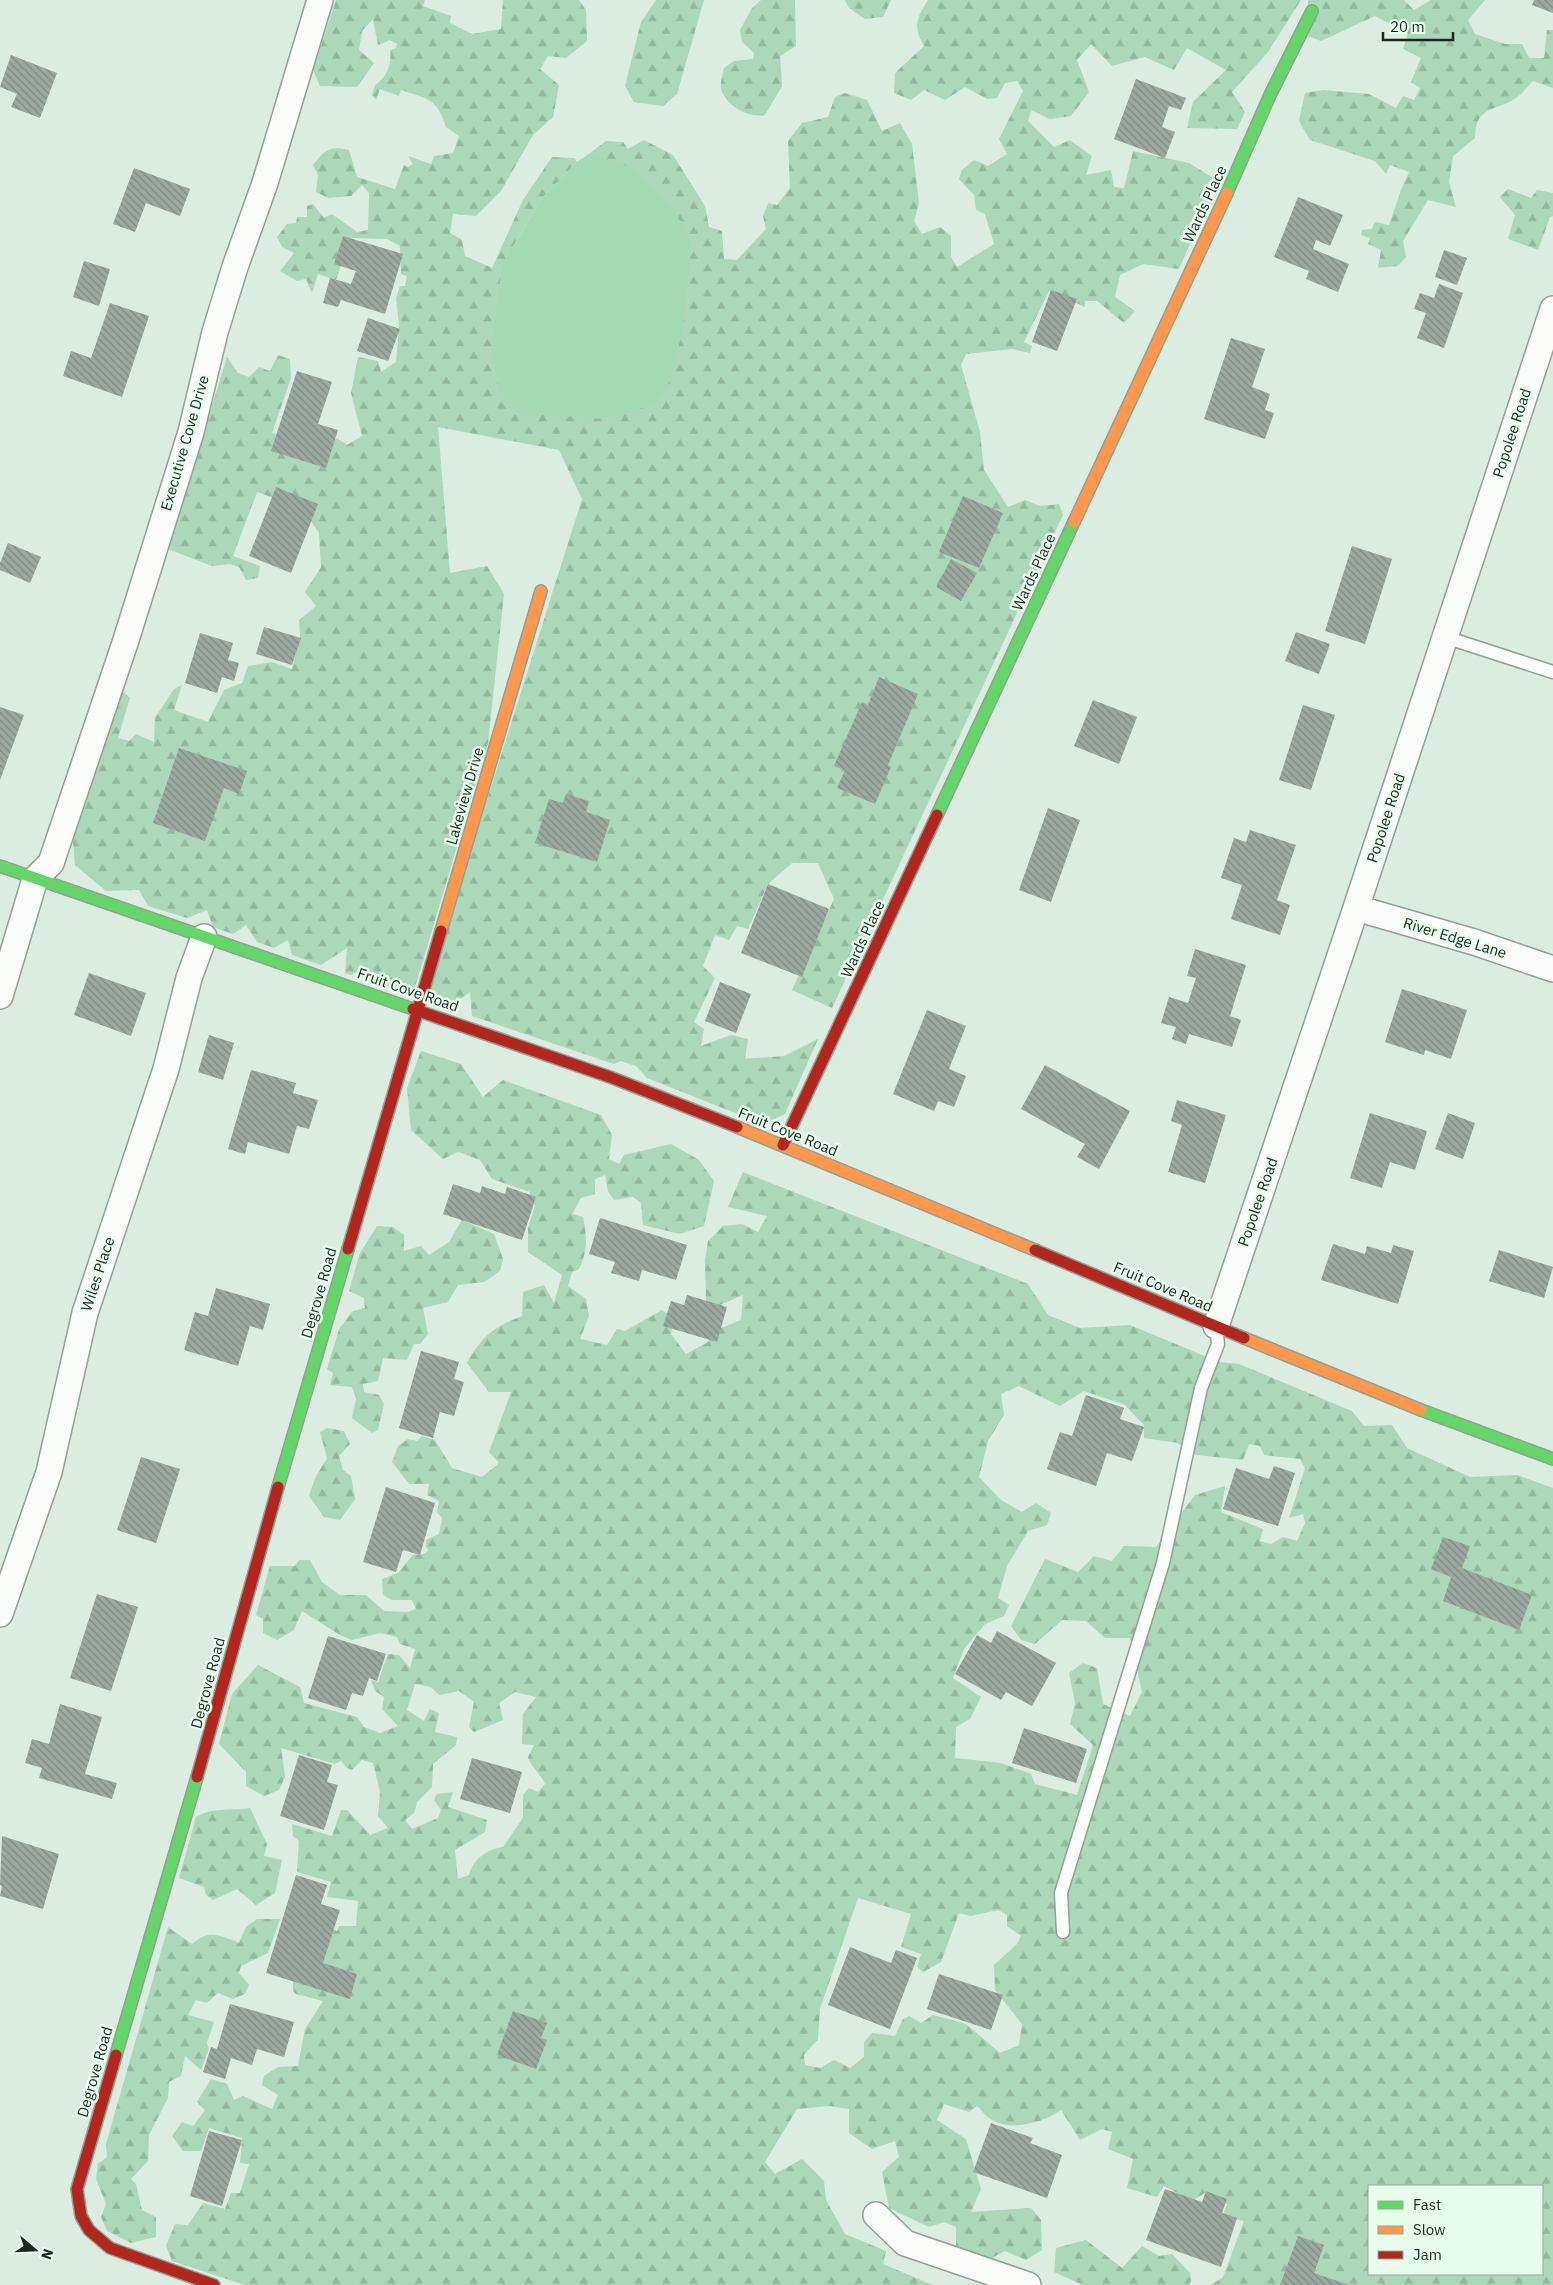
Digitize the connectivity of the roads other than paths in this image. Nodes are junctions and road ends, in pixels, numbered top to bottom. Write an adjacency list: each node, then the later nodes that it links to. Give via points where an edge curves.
1 (320, 0): 8 (street, Executive Cove Drive, via 265,183 234,267 191,432 126,640 51,863)
2 (1312, 11): 14 (street, Wards Place, via 1270,95)
3 (1553, 309): 5 (street, Popolee Road)
4 (541, 591): 13 (street, Lakeview Drive)
5 (1445, 637): 6 (lane); 9 (street, Popolee Road)
6 (1553, 672)
7 (0, 866): 8 (street, Fruit Cove Road)
8 (35, 878): 10 (street, Fruit Cove Road); 12 (street)
9 (1356, 908): 11 (street, River Edge Lane); 15 (street, Popolee Road)
10 (204, 937): 13 (street, Fruit Cove Road); 17 (street, Wiles Place, via 189,978 166,1069 85,1313 49,1472)
11 (1553, 969)
12 (0, 996)
13 (417, 1009): 14 (street, Fruit Cove Road, via 610,1076); 20 (street, Degrove Road, via 77,2189 78,2207 84,2224 95,2238 110,2248)
14 (783, 1145): 15 (street, Fruit Cove Road)
15 (1216, 1326): 16 (street, Fruit Cove Road, via 1376,1393); 18 (lane, via 1218,1344 1201,1388 1162,1563 1061,1893)
16 (1553, 1459)
17 (0, 1614)
18 (1063, 1932)
19 (876, 2215): 21 (street, via 905,2243)
20 (214, 2285)
21 (1028, 2285)

